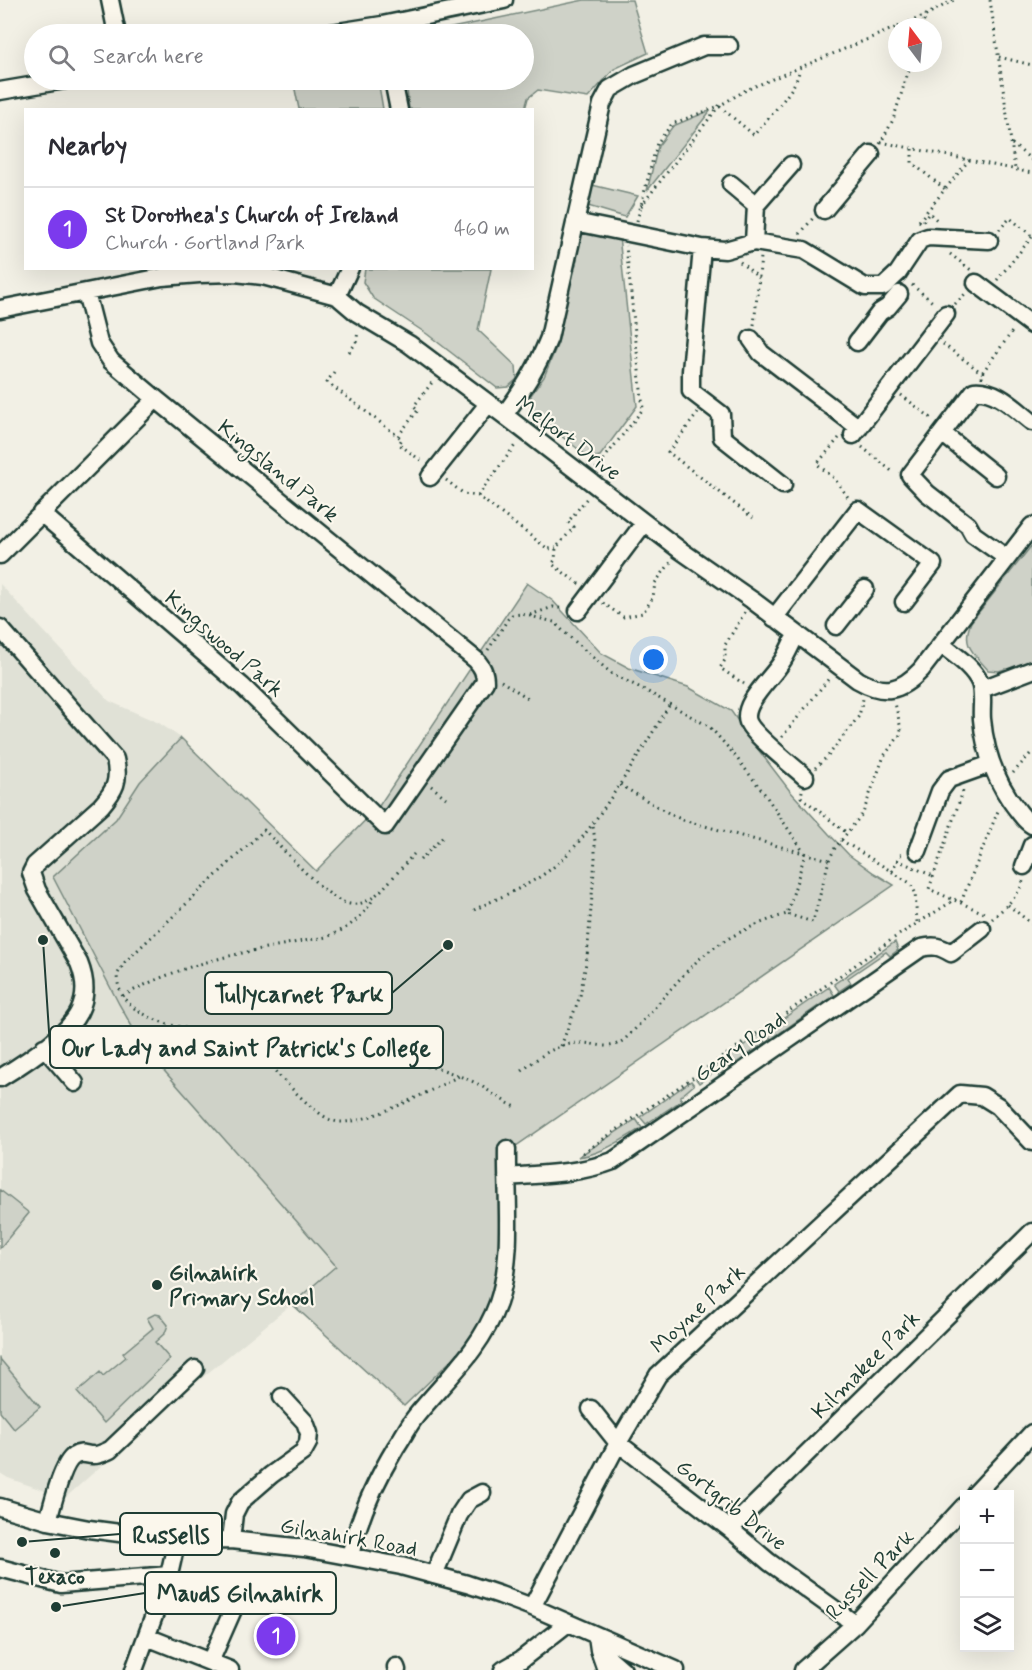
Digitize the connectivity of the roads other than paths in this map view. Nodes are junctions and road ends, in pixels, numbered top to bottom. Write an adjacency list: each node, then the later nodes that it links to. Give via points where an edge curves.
1 (110, 0): 3 (street)
2 (504, 0): 4 (street)
3 (115, 24)
4 (407, 24)
5 (729, 46): 15 (street, via 704,46 610,89 602,104)
6 (24, 88): 8 (street)
7 (395, 90): 9 (street)
8 (0, 92)
9 (399, 108)
10 (876, 148): 14 (street)
11 (791, 165): 13 (street)
12 (731, 184): 13 (street)
13 (756, 205): 17 (street)
14 (824, 210)
15 (575, 222): 18 (street); 33 (street, via 549,338 539,364)
16 (989, 240): 21 (street, via 943,236 920,240 898,273 883,287)
17 (758, 243): 18 (street, via 725,250); 21 (street, via 804,250)
18 (702, 248): 38 (street, via 691,391 721,414 722,437)
19 (349, 270): 24 (street)
20 (982, 287): 28 (street)
21 (870, 288): 26 (street, via 872,301)
22 (86, 292): 24 (street, via 162,277 235,273 263,276); 25 (street); 31 (street, Kingsland Park, via 99,343 111,361)
23 (899, 294): 26 (street)
24 (338, 296): 32 (street, Melfort Drive)
25 (0, 309)
26 (880, 312): 30 (street)
27 (946, 314): 29 (street, via 856,432 761,353)
28 (1027, 321)
29 (751, 339)
30 (857, 342)
31 (156, 399): 39 (street); 56 (street, Kingsland Park, via 480,666 485,682 482,688)
32 (488, 404): 33 (street, Melfort Drive); 37 (street)
33 (504, 415): 40 (street, Melfort Drive)
34 (1032, 422): 35 (street, via 983,390 974,391)
35 (943, 431): 36 (street); 43 (street, via 910,475 968,525 973,534)
36 (996, 476)
37 (430, 477)
38 (783, 485)
39 (41, 513): 42 (street); 56 (street, Kingswood Park, via 242,686 385,826)
40 (645, 523): 46 (street); 47 (street, Melfort Drive)
41 (1032, 526): 43 (street)
42 (0, 555)
43 (1006, 558): 51 (street)
44 (865, 589): 48 (street)
45 (904, 602): 47 (street, via 933,564 858,510)
46 (578, 611)
47 (774, 618): 50 (street, Melfort Drive)
48 (836, 626)
49 (0, 628): 62 (street, via 115,759 118,771 110,796 32,873 37,890 79,963 85,988 79,1013)
50 (796, 634): 51 (street, Melfort Drive, via 872,688 898,687 910,681); 55 (street, via 782,663 749,706 747,720)
51 (941, 644): 53 (street, via 969,667)
52 (1032, 670): 53 (street)
53 (982, 689): 54 (street, via 982,720)
54 (994, 771): 57 (street, via 1008,798); 59 (street, via 949,779 940,791)
55 (805, 777)
56 (420, 778)
57 (1030, 824)
58 (1032, 845): 60 (street)
59 (918, 851)
60 (1024, 866)
61 (982, 929): 67 (street, Geary Road, via 951,953 940,946 921,948 613,1161 560,1173)
62 (44, 1047): 63 (street); 64 (street)
63 (0, 1078)
64 (75, 1083)
65 (1032, 1143): 73 (street, Moyne Park, via 998,1106 982,1096 960,1094 658,1375)
66 (507, 1149): 67 (street)
67 (507, 1177): 82 (street, via 508,1240 498,1301 489,1323 476,1347 414,1418 376,1480)
68 (1032, 1232): 79 (street, Kilmakee Park)
69 (195, 1369): 78 (street, via 110,1450 94,1456 73,1456)
70 (282, 1397): 80 (street, via 305,1422 308,1443 303,1452 240,1502 234,1514)
71 (591, 1410): 73 (street, Gortgrib Drive)
72 (1032, 1433): 74 (street)
73 (618, 1443): 79 (street, Gortgrib Drive); 87 (street, Moyne Park)
74 (979, 1490)
75 (482, 1493): 85 (street, via 469,1500 459,1515)
76 (0, 1507): 78 (street, Gilnahirk Road)
77 (960, 1510): 89 (street, Russell Park)
78 (48, 1521): 81 (street, Gilnahirk Road)
79 (730, 1529): 89 (street, Gortgrib Drive)
80 (231, 1540): 81 (street, Gilnahirk Road); 82 (street, Gilnahirk Road)
81 (176, 1545): 84 (street)
82 (350, 1556): 85 (street, Gilnahirk Road)
83 (0, 1568): 84 (street, via 61,1584)
84 (169, 1575): 90 (street)
85 (434, 1575): 87 (street, Gilnahirk Road)
86 (239, 1596): 92 (street)
87 (532, 1607): 88 (street, Gilnahirk Road)
88 (568, 1623): 91 (street, Gilnahirk Road); 95 (street)
89 (855, 1624): 99 (street, Russell Park)
90 (147, 1637): 92 (street); 93 (street)
91 (598, 1643): 96 (street); 97 (street); 98 (street, Gilnahirk Road)
92 (210, 1662): 94 (street)
93 (134, 1670)
94 (230, 1670)
95 (503, 1670)
96 (606, 1670)
97 (622, 1670)
98 (676, 1670)
99 (803, 1670)

